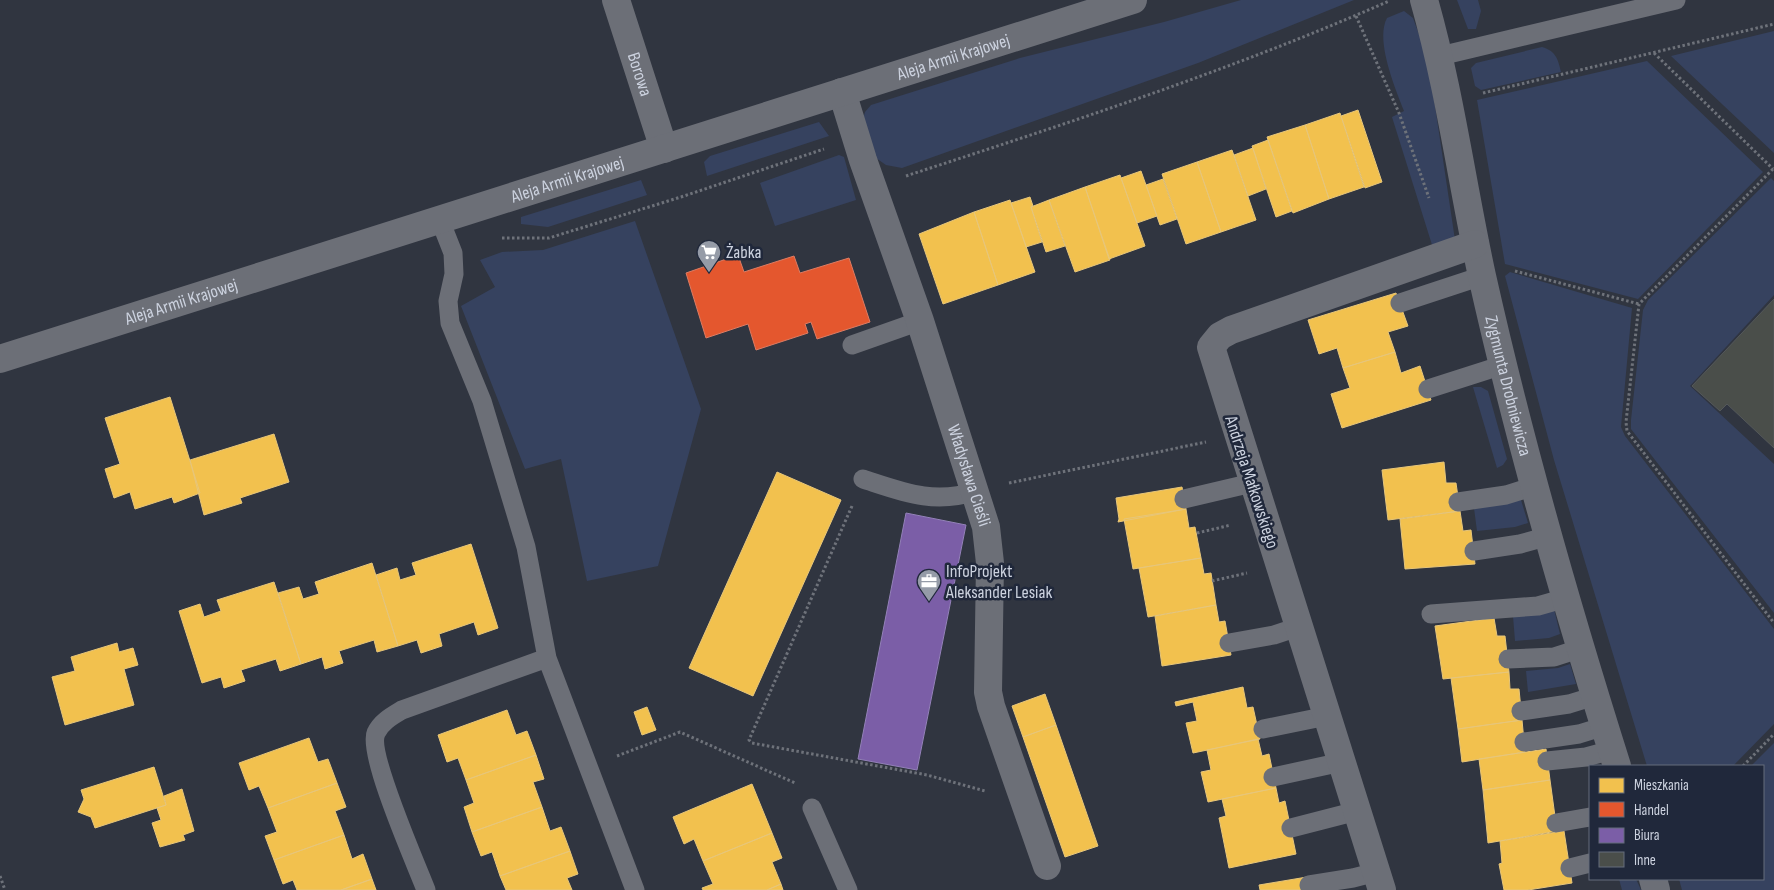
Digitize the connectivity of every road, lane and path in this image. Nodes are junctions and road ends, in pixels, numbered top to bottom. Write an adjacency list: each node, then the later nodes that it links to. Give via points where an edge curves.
1 (616, 0): 13 (street, Borowa)
2 (1133, 0): 10 (street, Aleja Armii Krajowej)
3 (1392, 0): 6 (path)
4 (1424, 0): 9 (street, Zygmunta Drobniewicza)
5 (1676, 0): 9 (lane)
6 (1356, 16): 15 (path, via 1210,72); 19 (path, via 1399,114)
7 (1774, 24): 8 (path)
8 (1654, 52): 11 (path); 14 (path)
9 (1440, 56): 18 (street, Zygmunta Drobniewicza)
10 (842, 92): 13 (street, Aleja Armii Krajowej); 23 (street, Władysława Cieśli)
11 (1480, 94)
12 (828, 148): 17 (path, via 549,238 501,238)
13 (664, 149): 16 (street, Aleja Armii Krajowej)
14 (1773, 170): 22 (path)
15 (897, 177)
16 (440, 220): 25 (street, Aleja Armii Krajowej); 47 (lane, via 453,254 454,274 448,301 450,323 482,401 526,547)
17 (494, 241)
18 (1475, 244): 19 (street, Andrzeja Małkowskiego); 20 (street, Zygmunta Drobniewicza)
19 (1449, 253): 28 (street, Andrzeja Małkowskiego, via 1220,336 1211,347 1212,356)
20 (1495, 272): 21 (lane); 22 (path); 26 (street, Zygmunta Drobniewicza)
21 (1400, 303)
22 (1639, 304): 43 (path, via 1626,422 1628,431)
23 (920, 320): 24 (lane); 32 (street, Władysława Cieśli)
24 (852, 345)
25 (0, 359)
26 (1503, 365): 27 (lane); 31 (street, Zygmunta Drobniewicza)
27 (1428, 389)
28 (1239, 440): 30 (street, Andrzeja Małkowskiego); 32 (path, via 1216,440)
29 (864, 479): 32 (lane, via 915,496 960,496); 61 (path, via 749,740 927,775 1007,797)
30 (1252, 483): 33 (lane); 44 (street, Andrzeja Małkowskiego)
31 (1535, 486): 34 (lane, via 1506,495); 37 (street, Zygmunta Drobniewicza)
32 (976, 491): 61 (street, Władysława Cieśli, via 986,526 990,563 990,706)
33 (1184, 498)
34 (1458, 502)
35 (1238, 524): 36 (path)
36 (1196, 533)
37 (1549, 536): 38 (lane); 41 (street, Zygmunta Drobniewicza)
38 (1474, 551)
39 (1254, 572): 40 (path)
40 (1212, 581)
41 (1566, 598): 42 (lane, via 1538,606); 46 (street, Zygmunta Drobniewicza)
42 (1431, 614)
43 (1774, 623)
44 (1298, 627): 45 (lane); 51 (street, Andrzeja Małkowskiego)
45 (1229, 643)
46 (1582, 648): 48 (lane, via 1554,657); 49 (street, Zygmunta Drobniewicza)
47 (547, 658): 59 (lane); 74 (lane, via 402,710 386,720 376,733 375,746 387,790)
48 (1508, 659)
49 (1595, 696): 50 (lane, via 1569,704); 55 (street, Zygmunta Drobniewicza)
50 (1521, 711)
51 (1326, 716): 52 (lane); 57 (street, Andrzeja Małkowskiego)
52 (1263, 729)
53 (1774, 734): 58 (path)
54 (1524, 742): 55 (lane, via 1579,734)
55 (1611, 747): 56 (lane, via 1586,757)
56 (1547, 761)
57 (1342, 762): 60 (lane); 63 (street, Andrzeja Małkowskiego)
58 (1744, 765)
59 (588, 767): 62 (path, via 680,732 803,786); 75 (lane)
60 (1274, 777)
61 (1022, 794): 68 (street, Władysława Cieśli)
62 (812, 808): 76 (lane)
63 (1357, 811): 66 (lane); 71 (street, Andrzeja Małkowskiego)
64 (1589, 817): 65 (lane)
65 (1556, 823)
66 (1291, 828)
67 (1589, 862): 69 (lane)
68 (1047, 866)
69 (1570, 868)
70 (0, 876): 73 (path)
71 (1379, 881): 72 (lane, via 1353,878)
72 (1308, 885)
73 (5, 890)
74 (426, 890)
75 (635, 890)
76 (848, 890)

